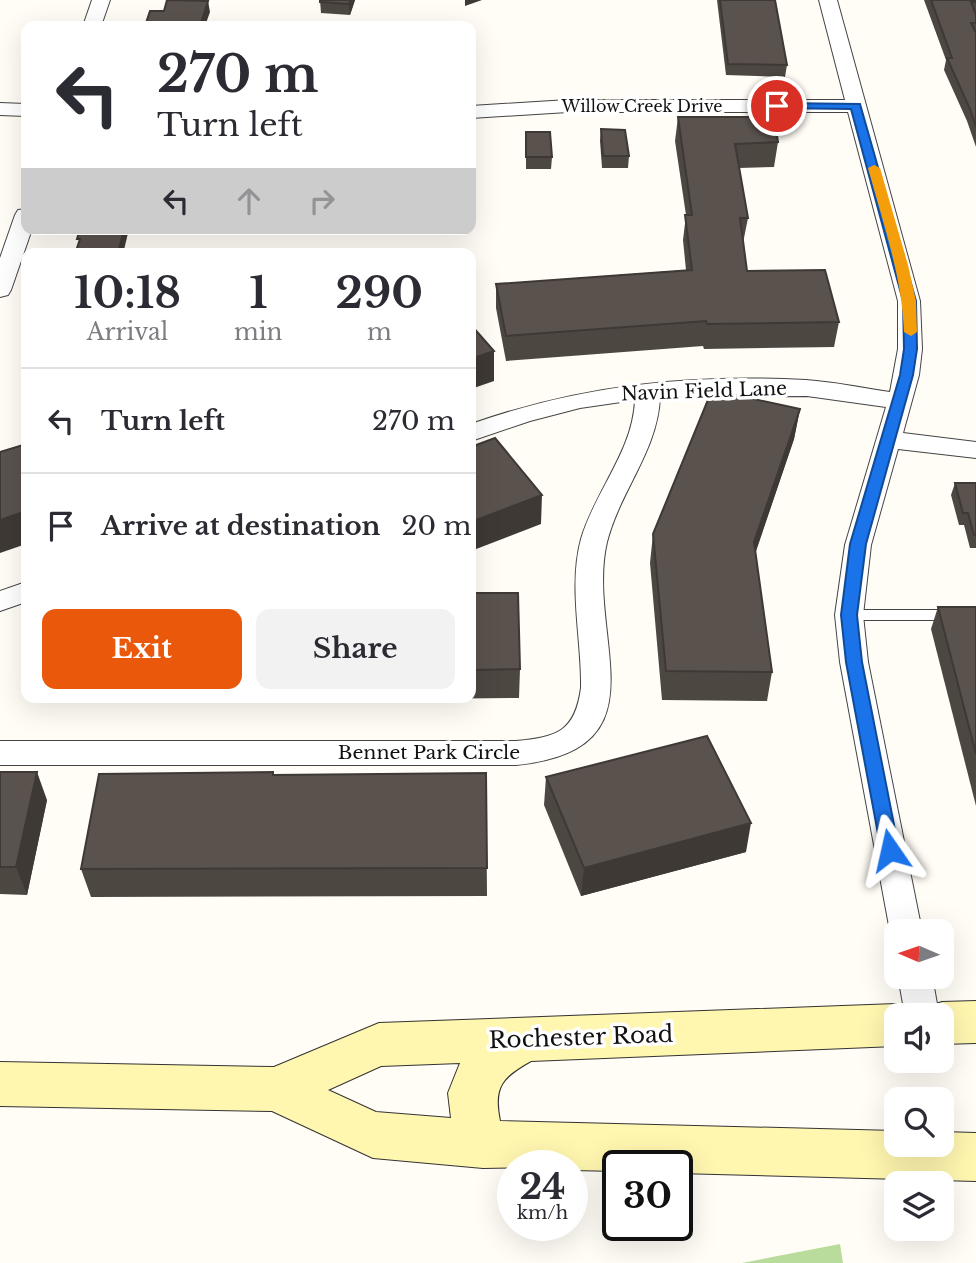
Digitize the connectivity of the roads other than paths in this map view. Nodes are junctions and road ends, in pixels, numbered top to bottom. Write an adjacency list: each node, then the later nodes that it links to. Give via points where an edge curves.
1 (101, 0): 3 (street)
2 (828, 0): 4 (street)
3 (94, 21)
4 (856, 106): 7 (street, Willow Creek Drive, via 568,106); 11 (street, via 909,301 910,349)
5 (0, 110): 6 (street)
6 (21, 110)
7 (476, 112)
8 (21, 229): 9 (street)
9 (0, 290)
10 (648, 390): 11 (street, Navin Field Lane, via 807,388); 12 (street, Navin Field Lane, via 579,400); 19 (street, Bennet Park Circle, via 646,421 591,554 596,698 585,726 573,737 548,748 516,753)
11 (900, 401): 13 (street)
12 (476, 431)
13 (888, 440): 14 (street); 17 (street, via 858,544)
14 (976, 450)
15 (21, 594): 16 (street)
16 (0, 601)
17 (849, 615): 18 (lane); 20 (street)
18 (976, 615)
19 (0, 752)
20 (904, 919)
21 (976, 1022): 22 (main road)
22 (954, 1023)
23 (884, 1025): 24 (main road, Rochester Road)
24 (525, 1039): 26 (main road, Rochester Road, via 379,1045); 27 (main road, via 498,1054 474,1085 471,1102)
25 (0, 1084): 26 (main road, Rochester Road)
26 (275, 1089): 27 (main road, Rochester Road, via 373,1135)
27 (483, 1144): 28 (main road, Rochester Road)
28 (976, 1157)

